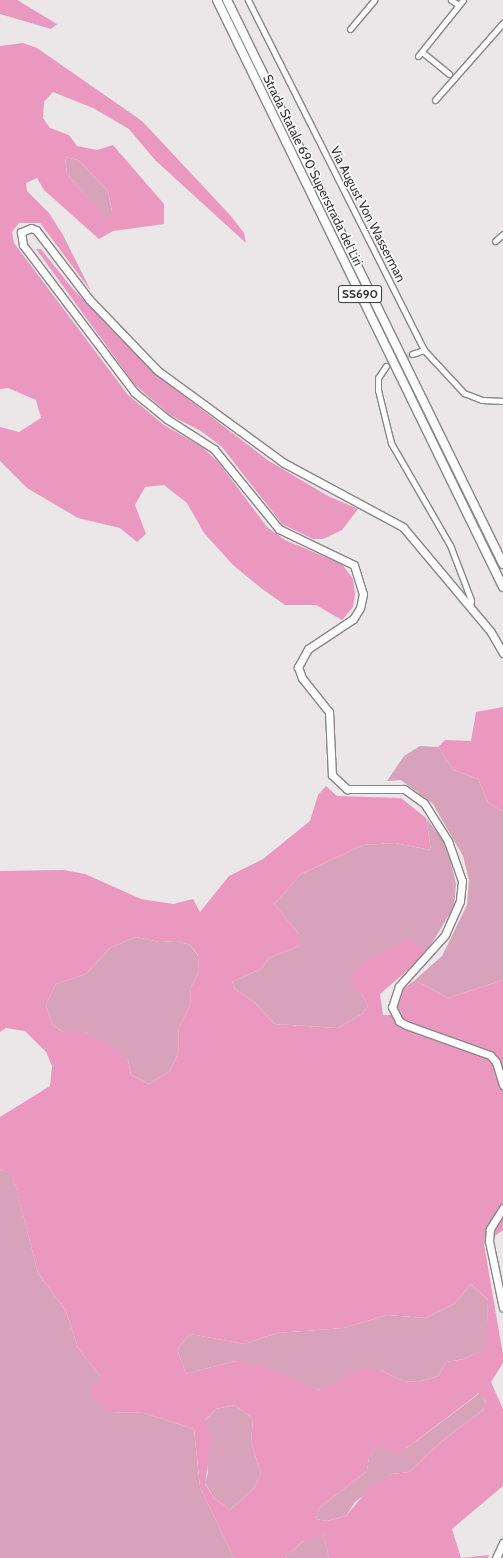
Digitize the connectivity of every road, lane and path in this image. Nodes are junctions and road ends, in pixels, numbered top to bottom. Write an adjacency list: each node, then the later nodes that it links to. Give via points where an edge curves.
1 (217, 0): 19 (highway, Strada Statale 690 Superstrada del Liri / SS690)
2 (227, 0): 18 (highway, Strada Statale 690 Superstrada del Liri / SS690)
3 (248, 0): 14 (street, Via August Von Wasserman)
4 (374, 0): 9 (street)
5 (451, 0): 7 (street)
6 (463, 0): 7 (street)
7 (459, 5): 10 (street, via 420,54)
8 (503, 23): 11 (street)
9 (350, 29)
10 (449, 74)
11 (435, 100)
12 (503, 234): 13 (street)
13 (495, 241)
14 (424, 350): 15 (street); 17 (street, Via August Von Wasserman, via 464,393 482,400)
15 (412, 354)
16 (386, 366): 20 (street, via 378,378 378,390 391,443 450,545 471,600)
17 (503, 401)
18 (503, 564)
19 (503, 587)
20 (470, 606): 21 (main road); 22 (main road, via 403,527 284,462 157,370 89,299 36,230 31,228 21,232 23,245 134,392 167,420 214,449 279,529 354,565 363,594 360,608 353,619 308,649 298,667 302,678 329,712 332,774 347,789 404,789 424,803 448,841 462,881 460,901 445,935 399,986 392,1007 399,1021 406,1025 490,1055 496,1062)
21 (503, 653)
22 (503, 1085)
23 (503, 1208): 24 (main road, via 490,1229 489,1241)
24 (503, 1308)
25 (503, 1543): 26 (main road)
26 (496, 1558)

